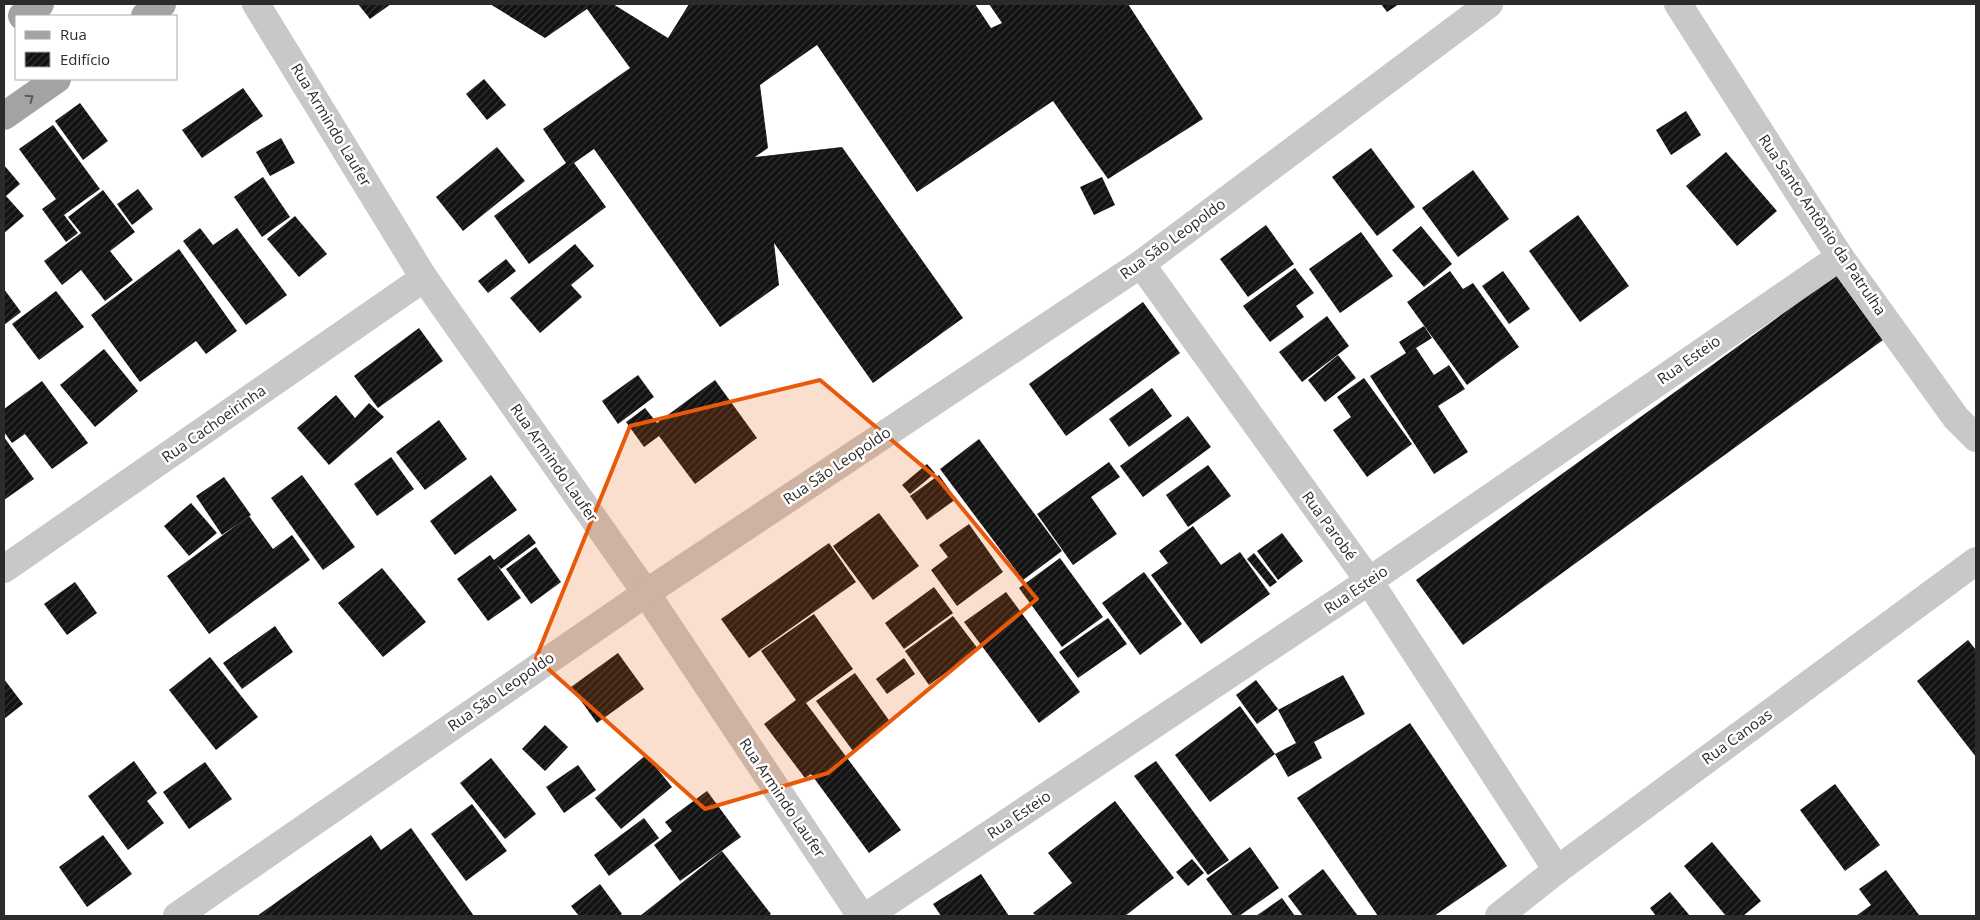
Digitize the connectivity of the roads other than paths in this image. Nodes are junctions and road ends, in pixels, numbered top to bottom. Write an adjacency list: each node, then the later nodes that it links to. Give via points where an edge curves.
1 (40, 4): 6 (main road)
2 (162, 4): 7 (main road)
3 (256, 4): 14 (street, Rua Armindo Laufer)
4 (1489, 4): 13 (street, Rua São Leopoldo)
5 (1678, 4): 12 (street, Rua Santo Antônio da Patrulha)
6 (24, 15)
7 (146, 15)
8 (15, 21): 9 (main road)
9 (4, 29)
10 (56, 80): 11 (main road, one-way to 10)
11 (4, 116)
12 (1840, 257): 15 (street, Rua Santo Antônio da Patrulha, via 1956,418); 18 (street, Rua Esteio)
13 (1141, 264): 18 (street, Rua Parobé); 19 (street, Rua São Leopoldo)
14 (424, 278): 17 (street, Rua Cachoeirinha); 19 (street, Rua Armindo Laufer)
15 (1976, 438)
16 (1976, 561): 20 (street, Rua Canoas)
17 (4, 570)
18 (1369, 581): 20 (street, Rua Parobé); 23 (street, Rua Esteio)
19 (646, 593): 21 (street, Rua São Leopoldo); 22 (street, Rua Armindo Laufer)
20 (1557, 870): 24 (street, Rua Canoas)
21 (177, 916)
22 (861, 916)
23 (867, 916)
24 (1499, 916)

